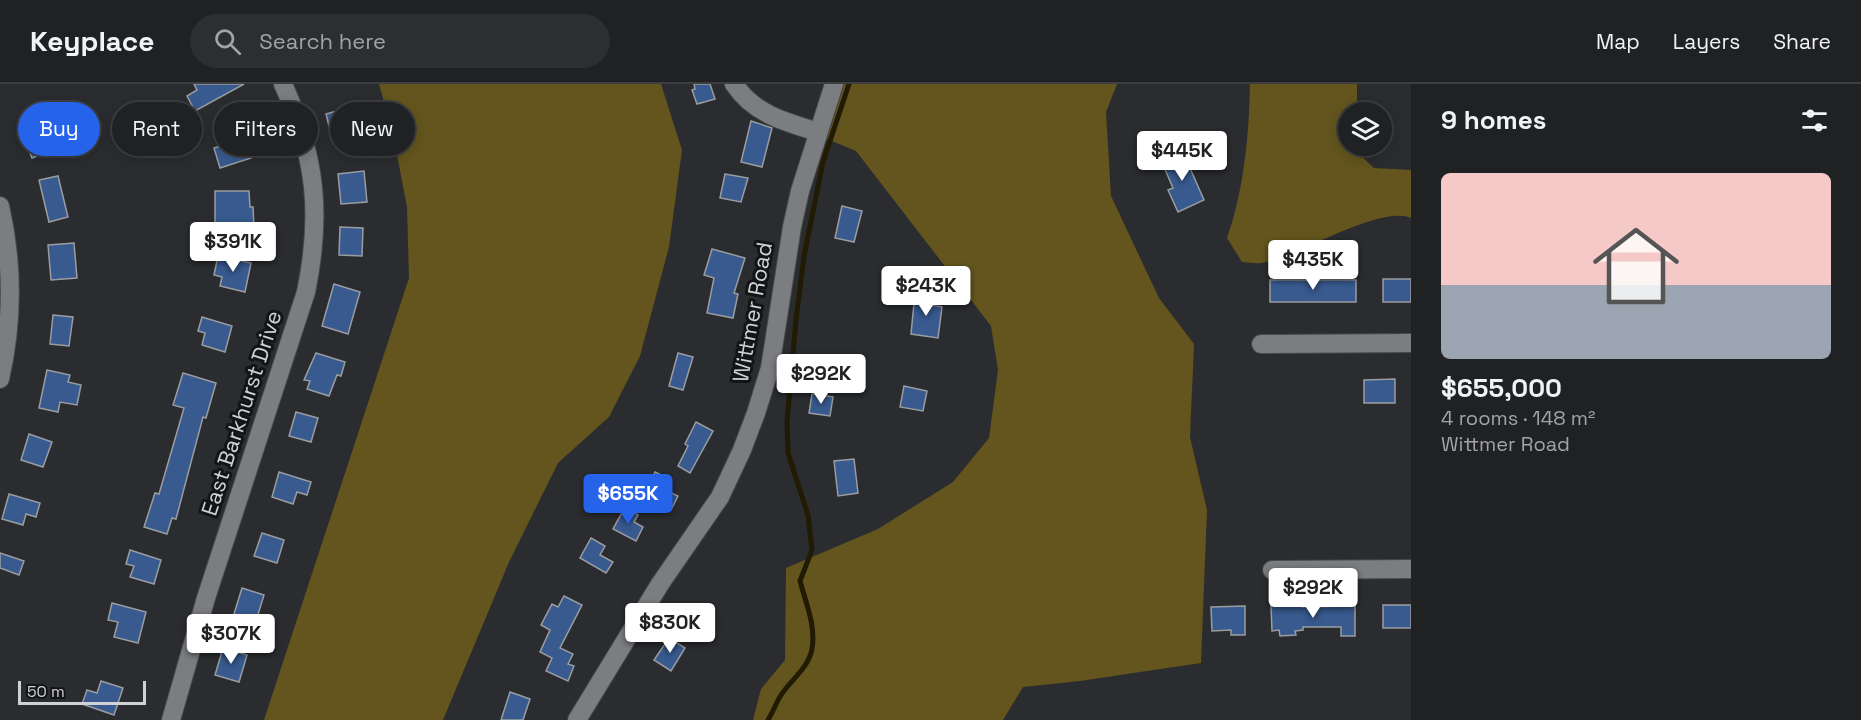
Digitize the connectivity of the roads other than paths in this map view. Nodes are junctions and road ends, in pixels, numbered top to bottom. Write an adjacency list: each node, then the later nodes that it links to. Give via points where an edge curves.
1 (283, 84): 11 (street, East Barkhurst Drive, via 303,131 315,197 306,292 206,598)
2 (734, 84): 4 (street, via 757,108)
3 (834, 84): 4 (street, Wittmer Road)
4 (818, 132): 12 (street, Wittmer Road, via 792,227 770,368 742,450 720,497 660,584)
5 (0, 206): 8 (street, via 11,308)
6 (1411, 343): 7 (street)
7 (1261, 344)
8 (0, 379)
9 (1411, 569): 10 (street)
10 (1272, 570)
11 (171, 720)
12 (577, 720)

